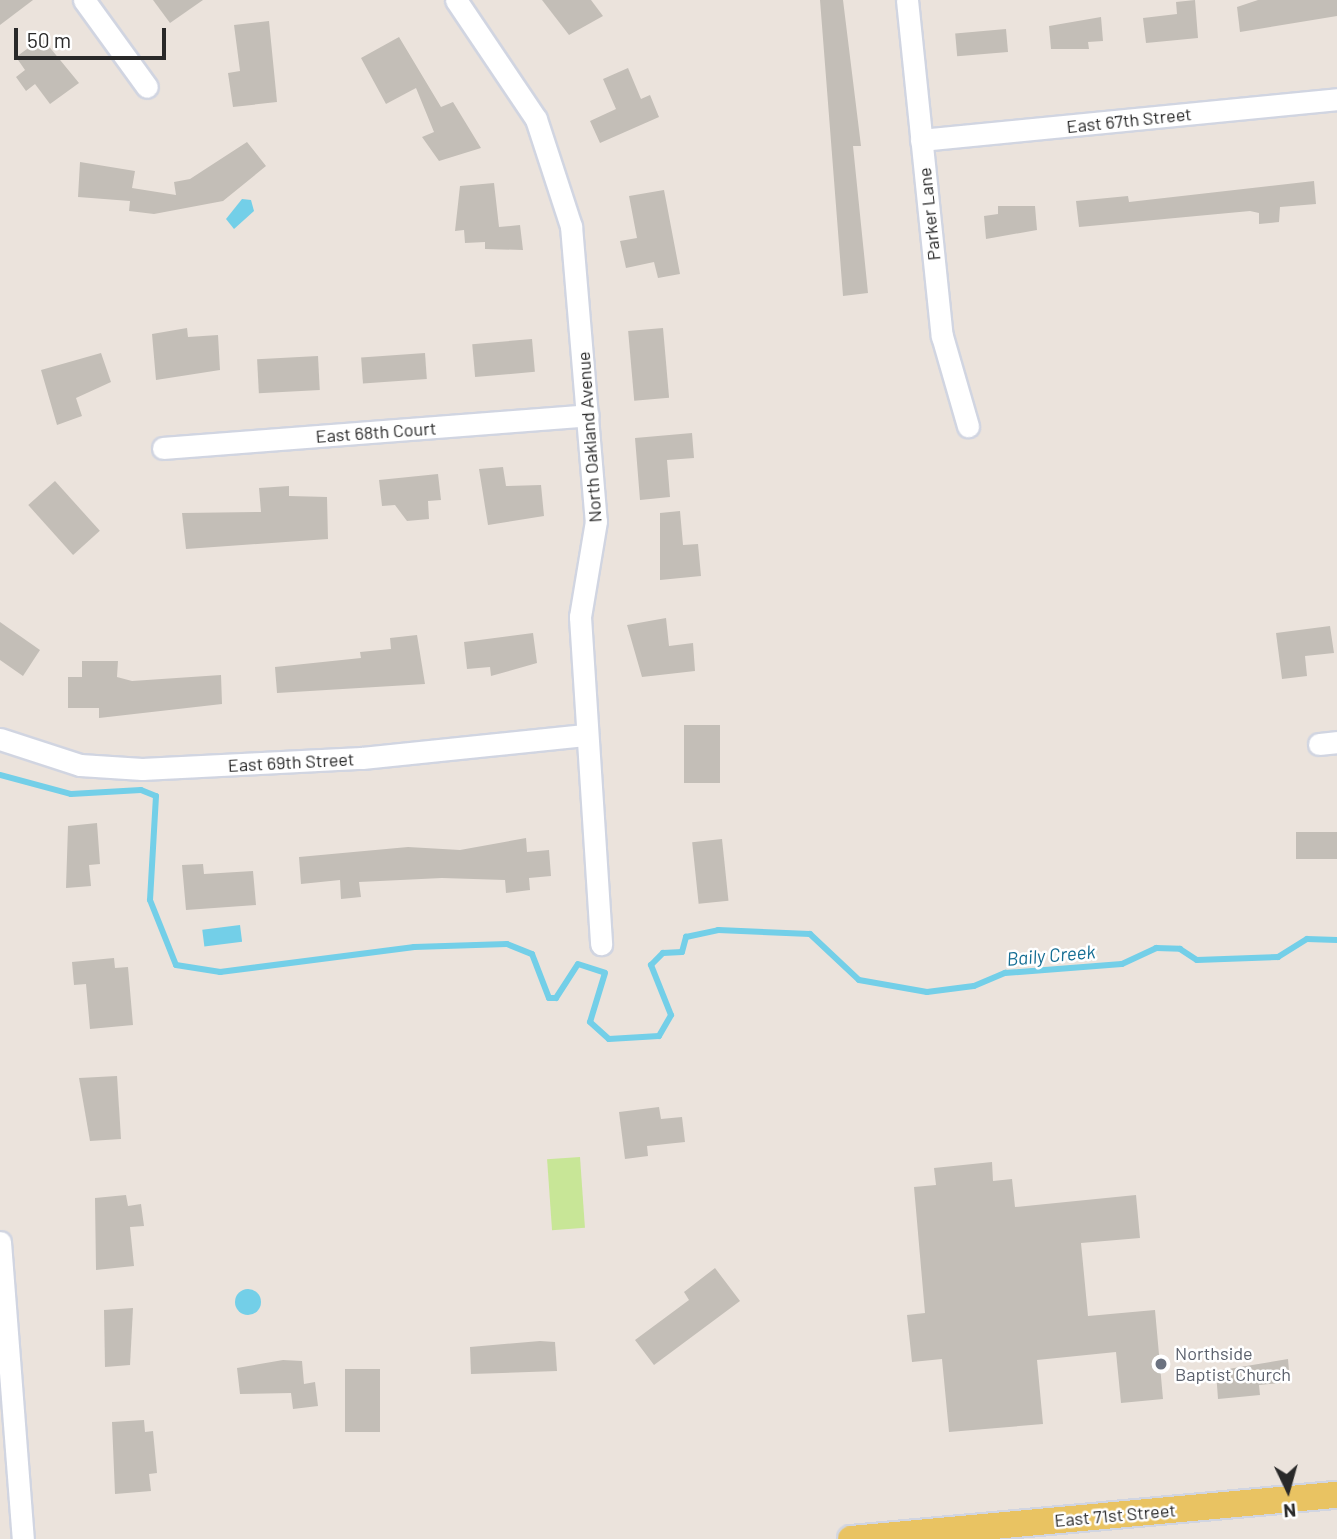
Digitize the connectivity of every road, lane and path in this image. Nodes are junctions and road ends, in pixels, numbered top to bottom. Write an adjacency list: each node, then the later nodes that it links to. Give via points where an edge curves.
1 (84, 0): 4 (street)
2 (456, 0): 7 (street, North Oakland Avenue, via 528,103 561,181 573,235)
3 (907, 0): 6 (street, Parker Lane)
4 (147, 87)
5 (1337, 99): 6 (street, East 67th Street)
6 (921, 140): 8 (street, Parker Lane, via 942,336)
7 (588, 415): 9 (street, East 68th Court); 10 (street, North Oakland Avenue, via 596,521 580,605)
8 (968, 426)
9 (163, 448)
10 (585, 735): 11 (street, East 69th Street, via 362,758 142,769 79,765); 12 (street, North Oakland Avenue)
11 (0, 738)
12 (601, 944)
13 (0, 1242): 15 (street)
14 (1337, 1495): 16 (main road, East 71st Street)
15 (23, 1539)
16 (851, 1539)

